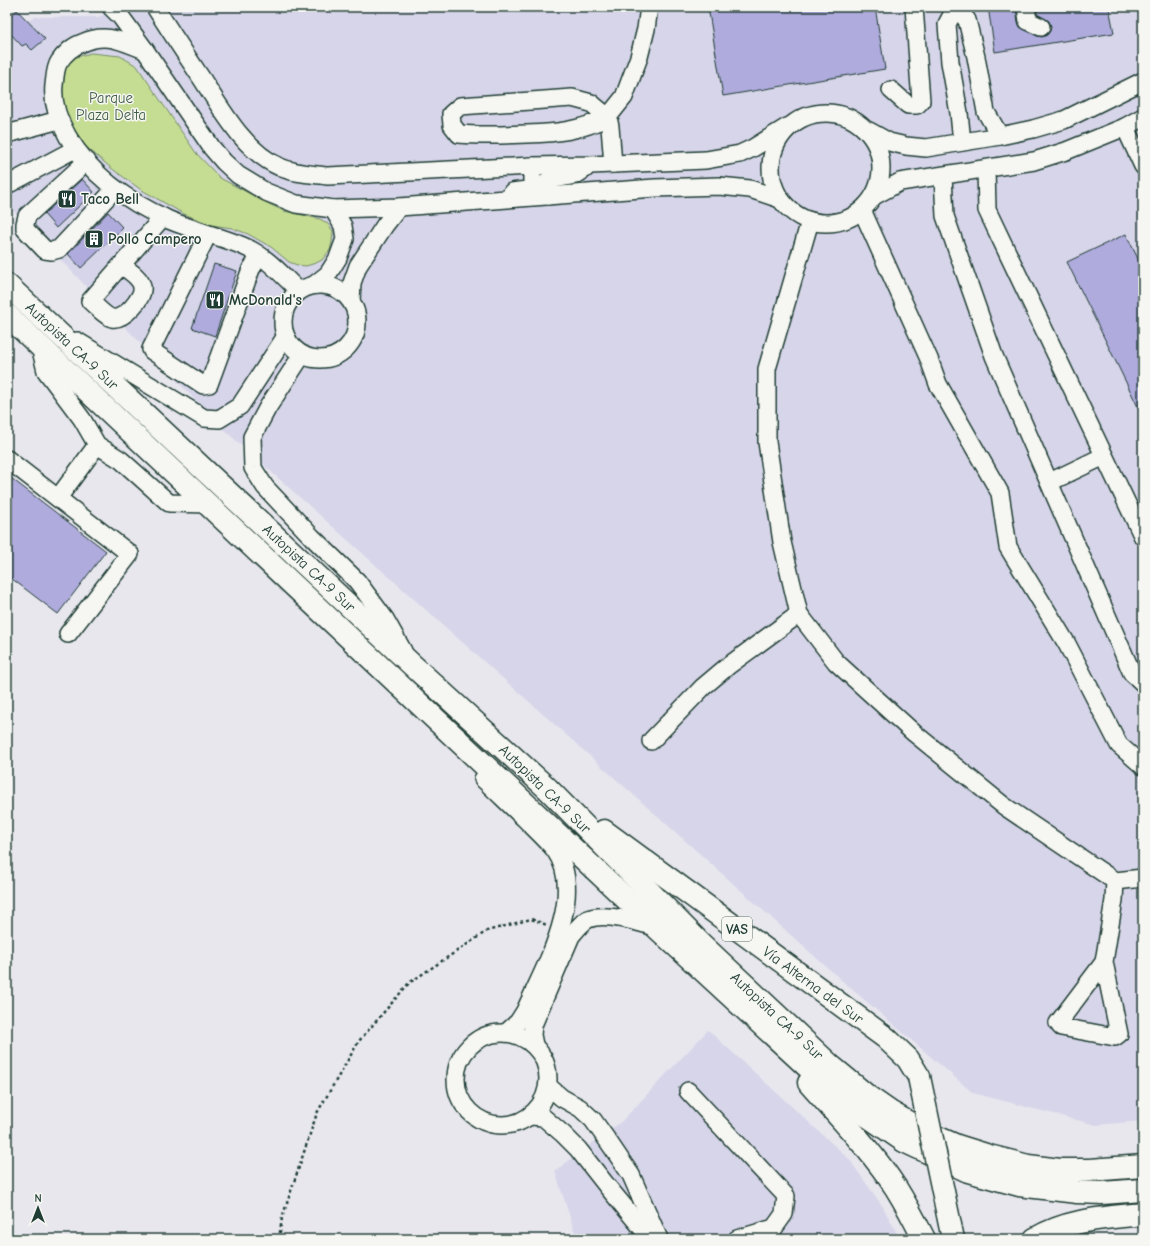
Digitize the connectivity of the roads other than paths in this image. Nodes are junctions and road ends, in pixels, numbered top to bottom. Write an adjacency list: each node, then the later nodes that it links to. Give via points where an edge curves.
1 (111, 7): 9 (street)
2 (142, 7): 12 (street, via 190,80)
3 (155, 7): 12 (street)
4 (649, 7): 13 (street, via 639,57 624,96)
5 (914, 7): 11 (street, via 921,101 917,105 908,105)
6 (956, 7): 20 (street, via 967,20 986,112); 21 (street, via 947,24)
7 (1026, 7): 8 (street, via 1028,21)
8 (1041, 28)
9 (145, 50): 15 (street, via 116,38 103,37 74,46 58,63 53,93); 36 (street, via 212,148 238,175 266,192 296,204)
10 (1143, 81): 20 (street, via 1064,120)
11 (891, 90)
12 (211, 94): 25 (street, via 230,123 252,147 280,168 295,172 328,176)
13 (608, 117): 13 (street, via 593,125 563,132 489,136 459,134 452,125 451,114 460,106 572,98 591,103); 23 (street)
14 (1143, 117): 16 (street)
15 (58, 120): 19 (street); 22 (street)
16 (1125, 127): 26 (street); 27 (street, via 1034,161)
17 (787, 128): 18 (street, via 806,116 828,112 850,118); 23 (street, via 740,154 706,160); 33 (street, via 776,143 770,162 772,182)
18 (868, 131): 21 (street, via 889,142 906,146 926,148); 32 (street, via 878,146 882,162 881,180)
19 (7, 134)
20 (1000, 136): 21 (street)
21 (962, 142)
22 (81, 155): 29 (street); 30 (street); 30 (street, via 27,216 25,229 45,250 59,249)
23 (613, 164): 24 (street)
24 (590, 165): 25 (street); 31 (street, via 576,175 549,180)
25 (532, 166): 34 (street, via 532,187)
26 (1143, 166)
27 (986, 169): 28 (street); 54 (street, via 987,210)
28 (943, 176): 32 (street, via 900,182); 56 (street, via 945,216 994,356)
29 (7, 185)
30 (115, 189): 38 (street)
31 (548, 196): 33 (street, via 719,186 750,189); 34 (street)
32 (874, 196): 37 (street)
33 (780, 199): 39 (street, via 793,212)
34 (477, 201): 35 (street)
35 (399, 207): 36 (street); 46 (street, via 358,266 352,283)
36 (333, 209): 45 (street, via 343,226 345,239 338,258 328,274)
37 (862, 210): 39 (street, via 840,221); 66 (street, via 938,384 1000,493 1008,547 1067,644 1119,745)
38 (162, 217): 40 (street); 42 (street)
39 (810, 221): 60 (street, via 767,369 767,442 782,542)
40 (208, 234): 41 (street, via 243,246); 41 (street, via 152,349 203,384 209,384 251,269)
41 (260, 256): 45 (street)
42 (121, 264)
43 (7, 280): 47 (highway)
44 (7, 285): 47 (highway, Autopista CA-9 Sur)
45 (307, 288): 46 (street, via 325,285 344,293); 50 (street, via 290,300 284,311 283,324)
46 (351, 301): 52 (street, via 357,314 357,328 352,341 343,352 330,358 316,359)
47 (31, 307): 49 (highway, Autopista CA-9 Sur)
48 (7, 315): 51 (highway, Autopista CA-9 Sur)
49 (50, 326): 50 (street, via 204,418 219,419 240,406); 62 (highway, Autopista CA-9 Sur)
50 (286, 336): 52 (street, via 292,347)
51 (40, 346): 53 (street, via 46,371 82,419); 58 (highway, Autopista CA-9 Sur)
52 (302, 355): 62 (street, via 252,437 253,468 265,487 356,581 385,619)
53 (97, 445): 57 (street); 58 (street, via 121,460 169,503)
54 (1104, 456): 56 (street); 59 (street)
55 (7, 459): 57 (street)
56 (1050, 482): 63 (street, via 1132,672)
57 (58, 498): 61 (street, via 130,554)
58 (208, 504): 64 (highway, Autopista CA-9 Sur)
59 (1143, 537)
60 (799, 614): 65 (street, via 703,687); 69 (street, via 836,662 914,733 1004,806)
61 (68, 634)
62 (410, 663): 67 (highway, Autopista CA-9 Sur)
63 (1143, 683)
64 (407, 692): 70 (highway, Autopista CA-9 Sur); 72 (street, via 411,709 546,840 562,863 566,884 560,930 525,1011)
65 (651, 741)
66 (1143, 766)
67 (547, 788): 78 (highway, Autopista CA-9 Sur, via 700,943 792,1030 832,1067 890,1112 957,1146 1028,1166 1083,1170); 85 (highway, Vía Alterna del Sur / VAS, bridge, via 900,1050 919,1077)
68 (1143, 878): 69 (street)
69 (1115, 881): 71 (street)
70 (656, 927): 73 (street, via 614,917 589,919 579,926 571,936 533,1026); 74 (highway, Autopista CA-9 Sur)
71 (1104, 962): 71 (street, via 1058,1023 1061,1027 1118,1036)
72 (507, 1032): 73 (street, via 522,1037); 77 (street, via 492,1033 466,1048 458,1061 455,1076 457,1091 463,1105 473,1116 487,1123 517,1123)
73 (534, 1045): 75 (street, via 543,1057 548,1071)
74 (794, 1054): 79 (highway, Autopista CA-9 Sur, via 823,1081 904,1141 968,1171 1019,1185 1058,1190 1102,1193); 84 (highway, via 807,1080 852,1131 895,1186)
75 (548, 1086): 77 (street, via 542,1102); 82 (street, via 580,1108 610,1144 631,1175)
76 (688, 1091): 83 (street, via 786,1196 784,1214 774,1228)
77 (530, 1116): 81 (street, via 543,1117 578,1149)
78 (1143, 1166)
79 (1143, 1190)
80 (1143, 1214): 86 (highway, via 1086,1220 1059,1227)
81 (651, 1239)
82 (659, 1239)
83 (737, 1239)
84 (924, 1239)
85 (953, 1239)
86 (1035, 1239)

